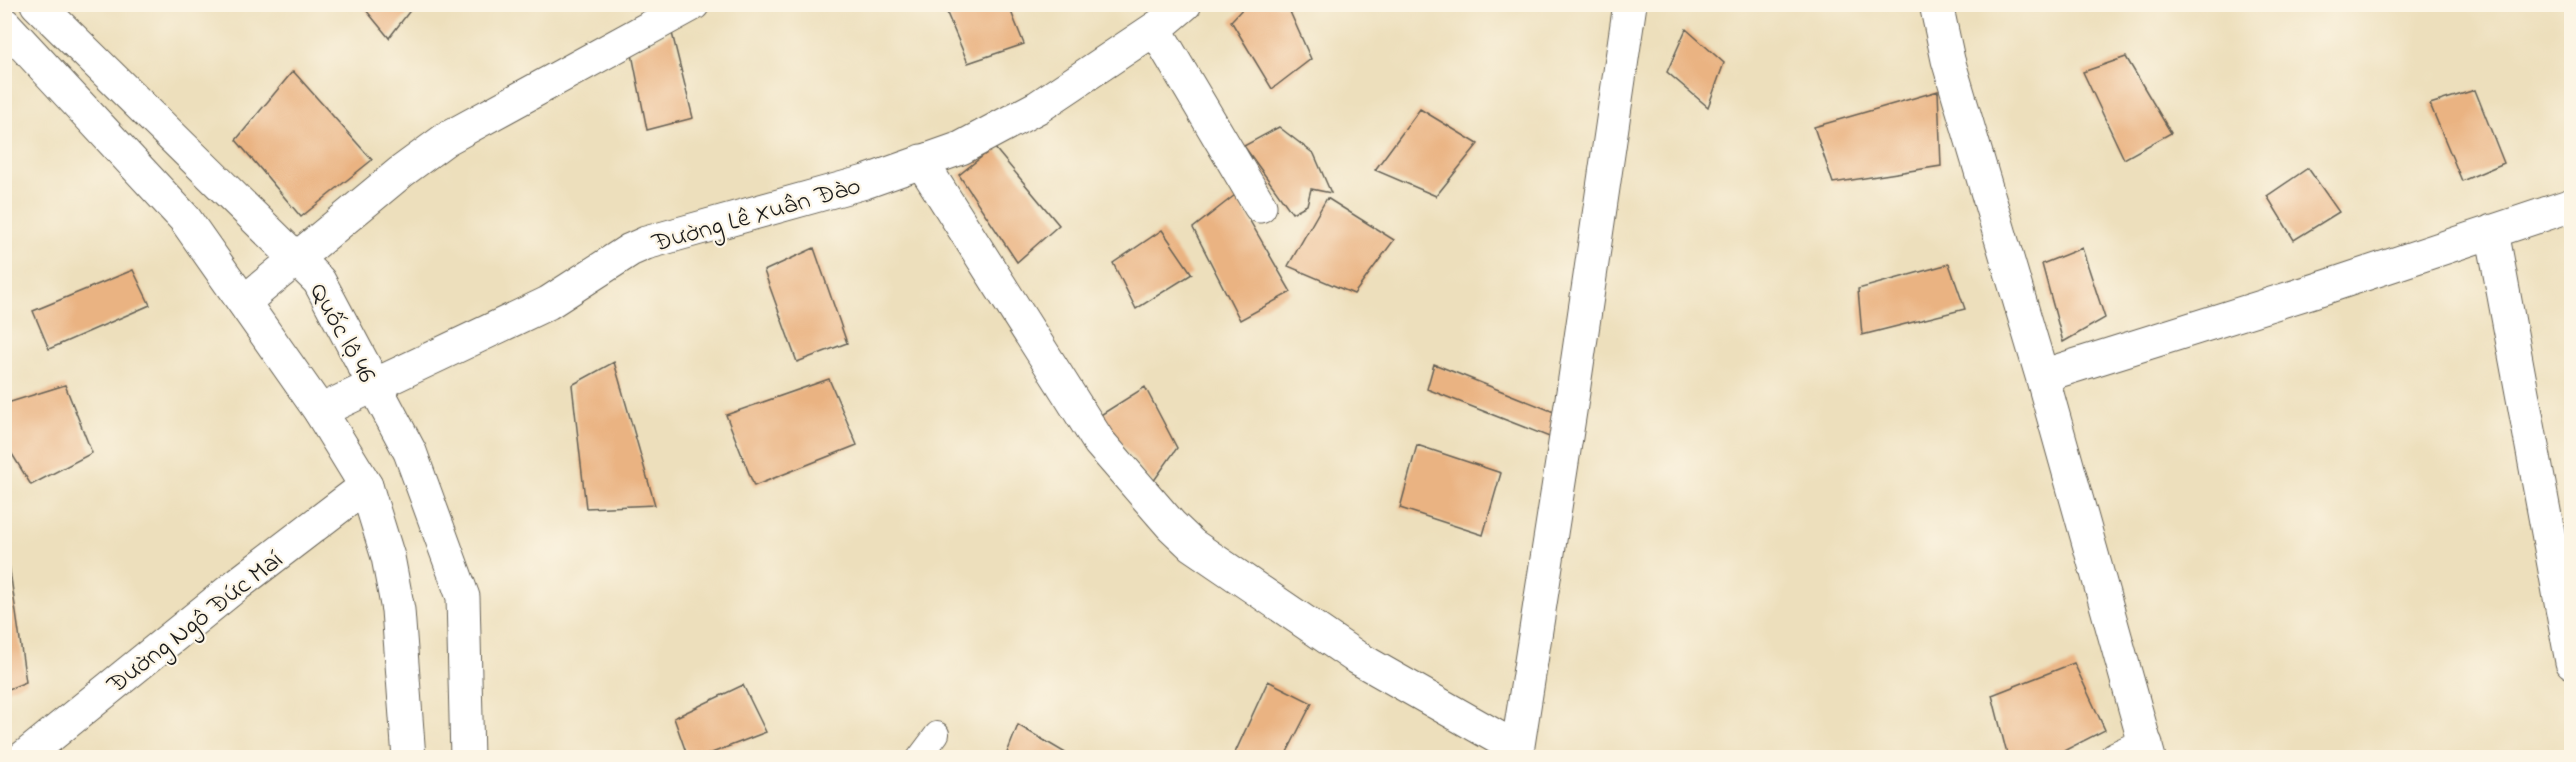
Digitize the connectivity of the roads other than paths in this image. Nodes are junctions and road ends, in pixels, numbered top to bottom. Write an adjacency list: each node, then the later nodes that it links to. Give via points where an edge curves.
1 (37, 4): 12 (main road, Quốc lộ 46)
2 (693, 4): 12 (main road, via 446,140)
3 (1185, 4): 7 (main road, Đường Lê Xuân Đào)
4 (1630, 4): 21 (main road)
5 (1936, 4): 14 (main road, via 1948,60)
6 (4, 24): 13 (main road, via 185,219)
7 (1155, 28): 8 (main road, Đường Lê Xuân Đào, via 1012,122 961,148); 10 (main road)
8 (921, 161): 15 (main road, Đường Lê Xuân Đào, via 906,170 646,243 548,303); 21 (main road, via 1099,442 1171,525 1192,545 1356,657)
9 (2571, 205): 11 (main road)
10 (1260, 206)
11 (2493, 231): 14 (main road); 18 (main road)
12 (296, 259): 13 (main road); 15 (main road, Quốc lộ 46, via 319,281)
13 (244, 302): 16 (main road)
14 (2042, 376): 20 (main road)
15 (374, 385): 16 (main road, Đường Lê Xuân Đào); 24 (main road, Quốc lộ 46, via 410,452 463,597)
16 (320, 411): 17 (main road)
17 (366, 486): 22 (main road, Đường Ngô Đức Maí); 23 (main road, via 388,557 398,610)
18 (2571, 662)
19 (937, 734): 25 (lane)
20 (2147, 751): 26 (main road)
21 (1517, 753)
22 (23, 758)
23 (409, 758)
24 (466, 758)
25 (919, 758)
26 (2116, 758)

